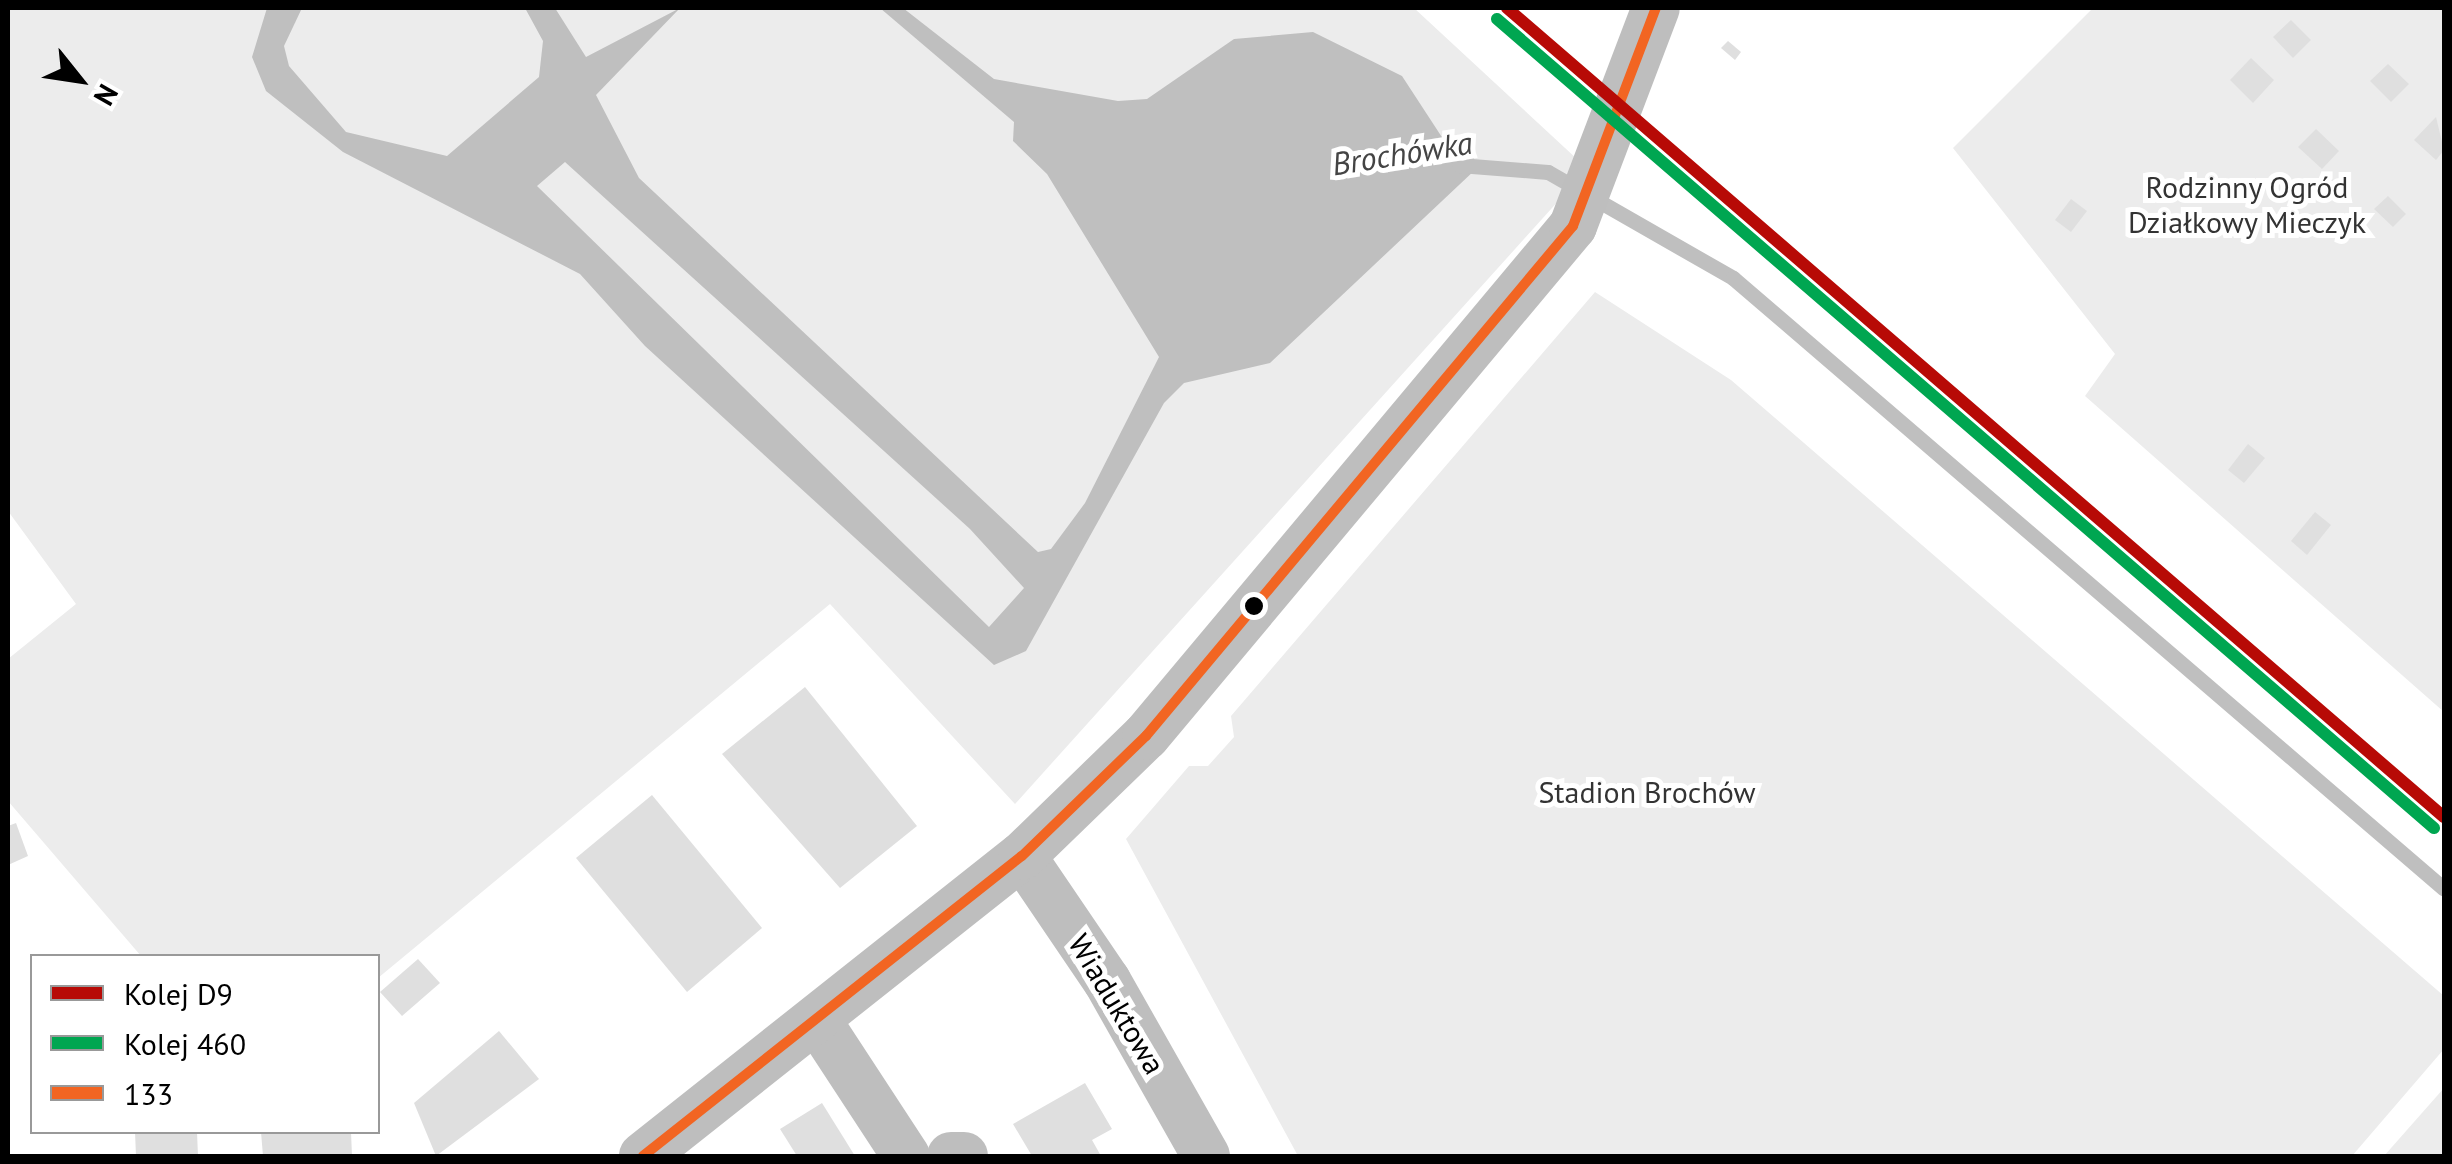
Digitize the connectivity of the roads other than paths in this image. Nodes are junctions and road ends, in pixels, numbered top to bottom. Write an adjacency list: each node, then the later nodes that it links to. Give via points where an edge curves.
1 (1656, 8): 2 (street, via 1573,226 1146,736)
2 (1022, 856): 3 (street); 8 (street, Wiaduktowa, via 1107,981)
3 (816, 1020): 4 (street); 5 (street)
4 (642, 1156)
5 (906, 1156)
6 (951, 1156): 7 (street)
7 (964, 1156)
8 (1206, 1156)

